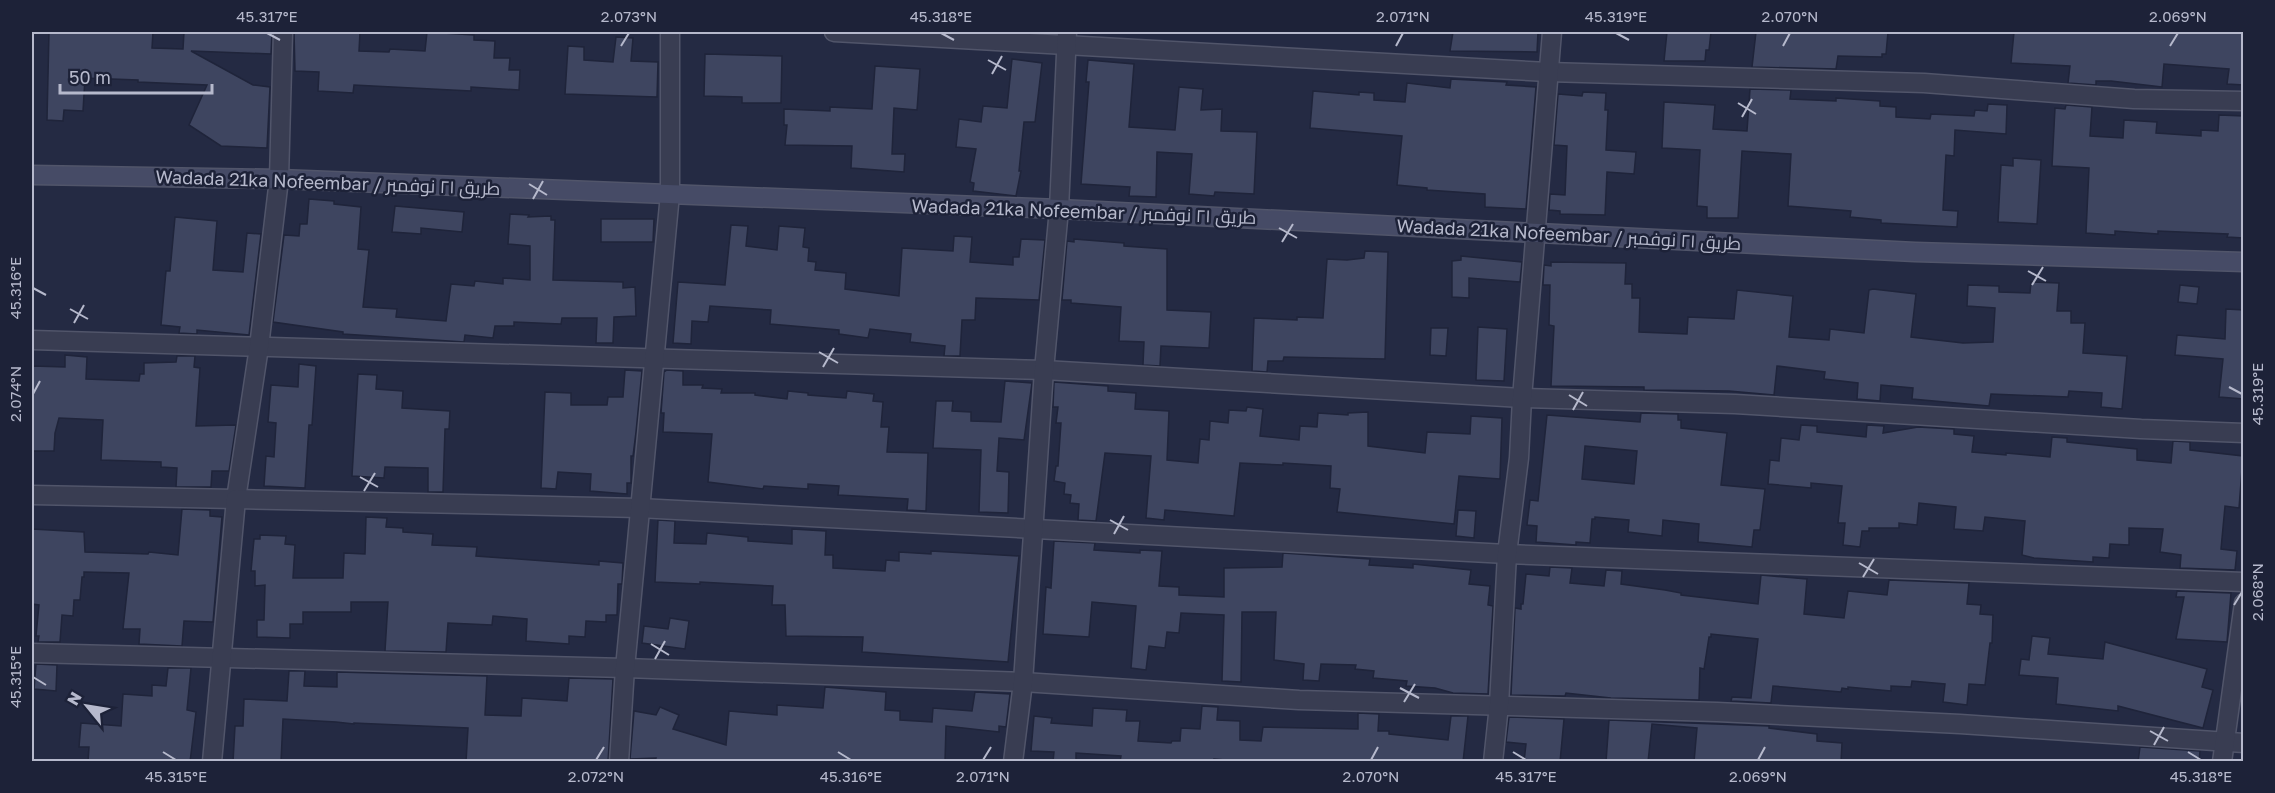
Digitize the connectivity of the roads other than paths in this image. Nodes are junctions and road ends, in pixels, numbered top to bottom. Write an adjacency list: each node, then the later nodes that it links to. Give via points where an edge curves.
1 (283, 32): 9 (street)
2 (670, 32): 10 (street)
3 (834, 32): 5 (street)
4 (1552, 32): 6 (street)
5 (1066, 38): 6 (street); 11 (street)
6 (1548, 72): 7 (street, via 1924,83 2133,99); 12 (street)
7 (2244, 101)
8 (32, 175): 9 (street, Wadada 21ka Nofeembar / طريق ٢١ نوفمبر)
9 (279, 178): 10 (street, Wadada 21ka Nofeembar / طريق ٢١ نوفمبر); 15 (street)
10 (670, 194): 11 (street, Wadada 21ka Nofeembar / طريق ٢١ نوفمبر); 16 (street)
11 (1059, 209): 12 (street, Wadada 21ka Nofeembar / طريق ٢١ نوفمبر); 17 (street)
12 (1535, 232): 13 (street, Wadada 21ka Nofeembar / طريق ٢١ نوفمبر, via 1915,252); 18 (street)
13 (2244, 262)
14 (32, 340): 15 (street)
15 (259, 347): 16 (street); 21 (street)
16 (653, 359): 17 (street); 22 (street)
17 (1044, 370): 18 (street); 23 (street)
18 (1522, 398): 19 (street, via 1735,404); 24 (street)
19 (2244, 433)
20 (32, 495): 21 (street)
21 (236, 499): 22 (street); 28 (street)
22 (639, 508): 23 (street); 29 (street)
23 (1035, 529): 24 (street); 30 (street)
24 (1507, 554): 25 (street); 31 (street)
25 (2244, 582)
26 (2244, 603): 32 (street)
27 (32, 653): 28 (street)
28 (222, 657): 29 (street); 34 (street)
29 (625, 668): 30 (street); 35 (street)
30 (1023, 682): 31 (street, via 1299,700); 36 (street)
31 (1499, 705): 32 (street, via 1949,723); 37 (street)
32 (2224, 742): 33 (street); 38 (street)
33 (2244, 742)
34 (212, 762)
35 (619, 762)
36 (1014, 762)
37 (1493, 762)
38 (2222, 762)

